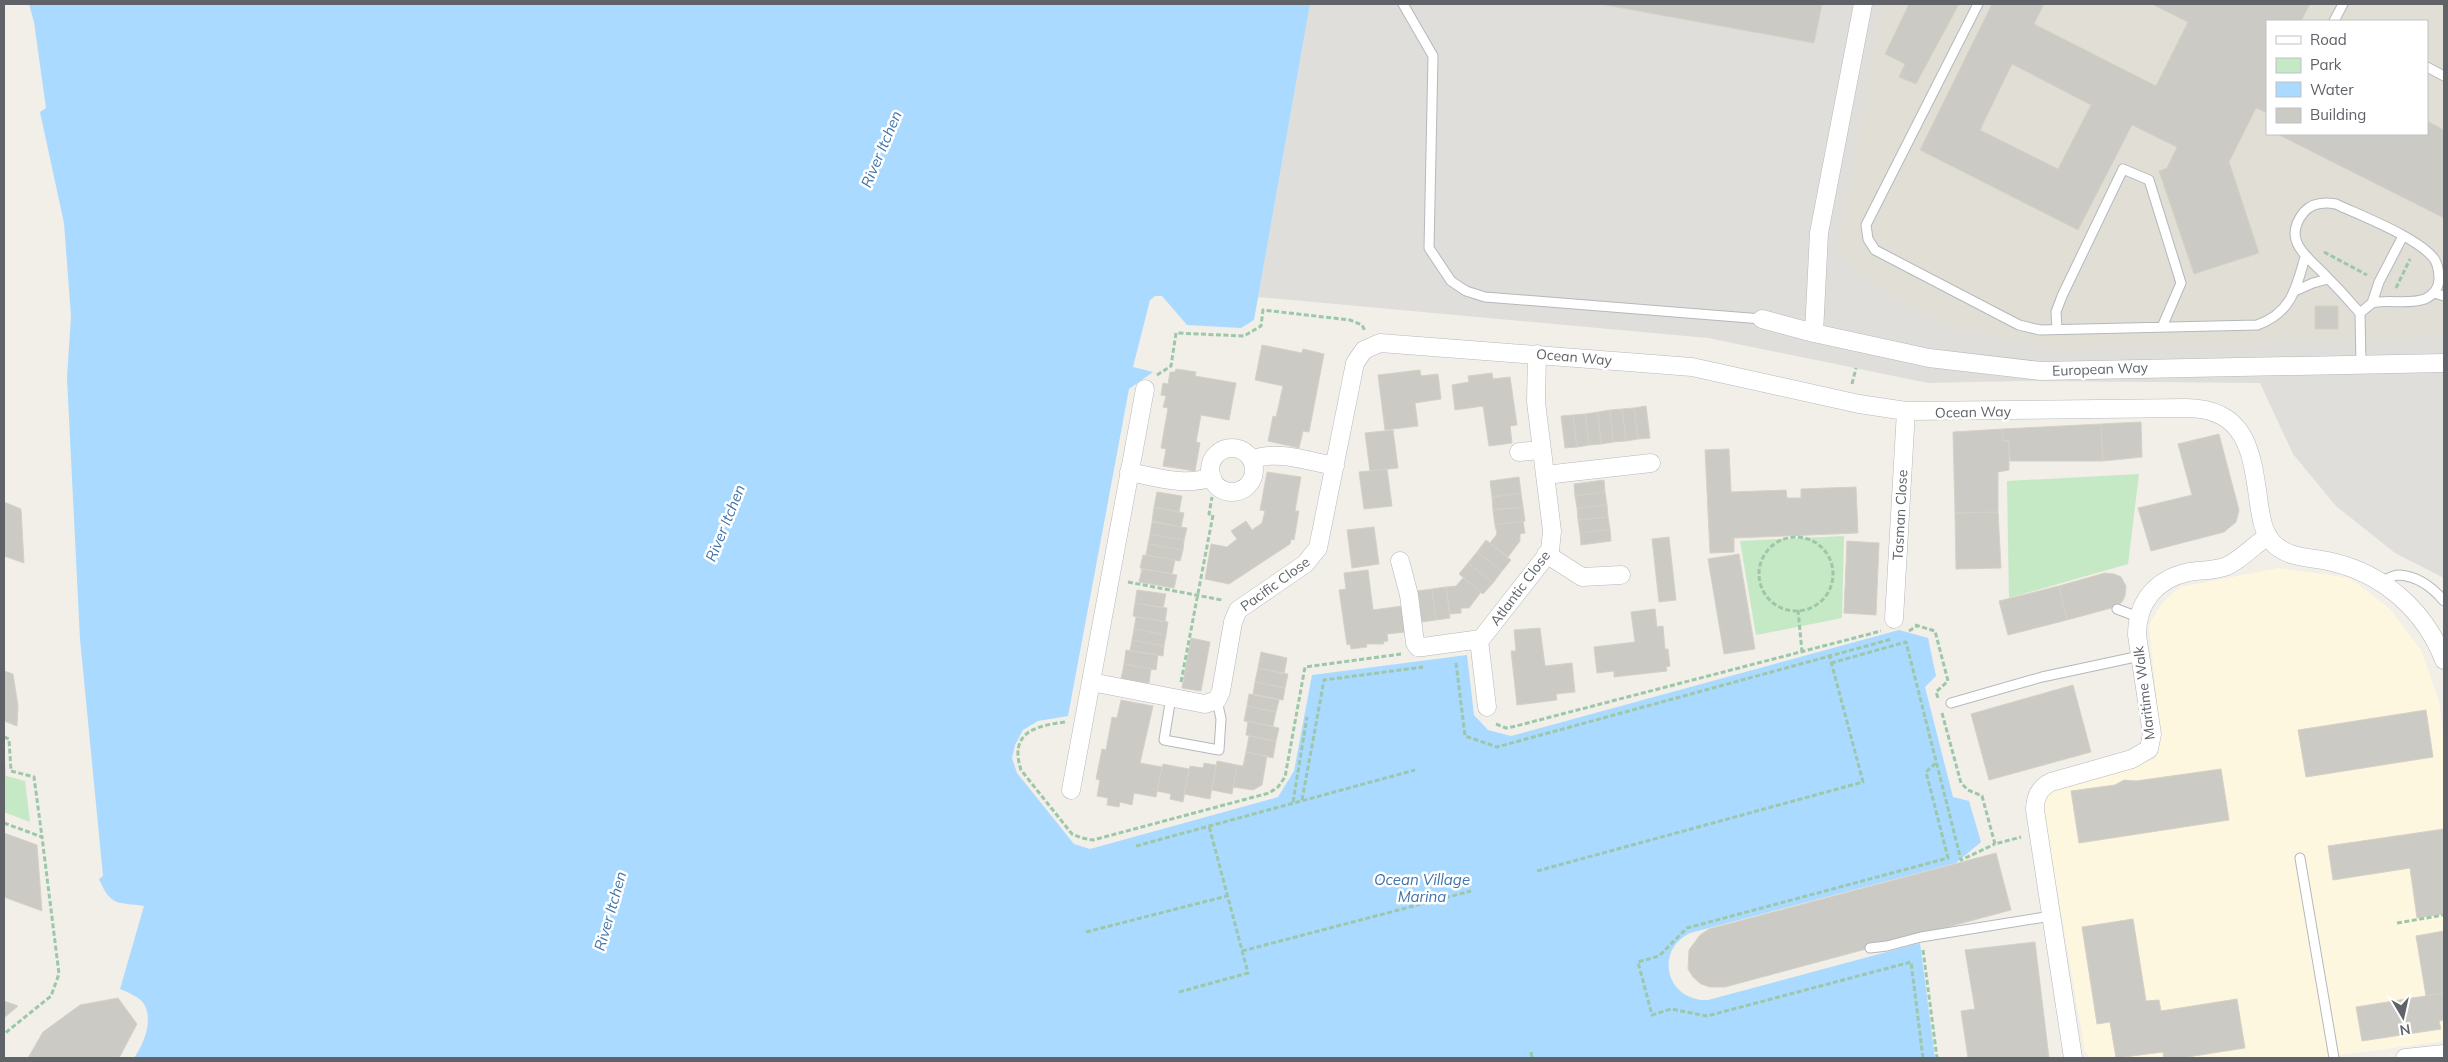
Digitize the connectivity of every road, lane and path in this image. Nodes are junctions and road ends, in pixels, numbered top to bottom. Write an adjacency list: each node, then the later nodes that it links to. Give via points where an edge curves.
1 (1403, 4): 16 (lane, via 1434,56 1429,248 1451,280 1466,291 1485,297)
2 (1863, 4): 19 (street, via 1818,233)
3 (1978, 4): 18 (lane, via 1866,225 1868,239 1887,257 2019,325)
4 (2343, 4): 5 (lane)
5 (2335, 20)
6 (2428, 68): 7 (lane)
7 (2444, 76)
8 (2404, 236): 9 (lane, via 2336,204 2316,204 2306,210 2295,229 2299,249); 12 (lane, via 2435,260 2439,283); 14 (lane, via 2379,282)
9 (2305, 257): 10 (lane); 11 (lane)
10 (2328, 279): 11 (lane); 15 (lane)
11 (2295, 291): 17 (lane, via 2273,319 2257,325)
12 (2434, 293): 13 (lane); 14 (lane, via 2412,301)
13 (2444, 296)
14 (2372, 303): 15 (lane)
15 (2360, 312): 23 (lane)
16 (1762, 319): 19 (street, European Way)
17 (2162, 327): 18 (lane); 18 (lane, via 2181,283 2149,180 2123,169 2062,296 2056,312)
18 (2057, 330)
19 (1814, 333): 23 (street, European Way, via 1929,358 2041,371)
20 (1369, 346): 21 (street, Ocean Way, via 1385,343); 24 (path, via 1362,325 1350,320 1263,310 1260,326 1244,336 1176,333 1171,366); 30 (street, Pacific Close, via 1355,363)
21 (1537, 354): 25 (street, Ocean Way, via 1692,367 1859,404); 26 (street, Atlantic Close, via 1536,402)
22 (2444, 363): 23 (street, European Way)
23 (2361, 364)
24 (1148, 383): 31 (street)
25 (1906, 411): 34 (street, Ocean Way, via 2210,410 2237,427 2247,443 2254,466 2262,523); 46 (street, Tasman Close)
26 (1542, 450): 27 (street); 32 (street, Atlantic Close)
27 (1518, 452)
28 (1252, 460): 30 (street, via 1276,456); 33 (street, via 1254,472 1247,486 1228,492); 33 (street, via 1244,451 1225,449 1213,459)
29 (1652, 463): 32 (street)
30 (1335, 466): 42 (street, Pacific Close, via 1321,540 1314,554 1305,564)
31 (1130, 472): 33 (street, via 1186,483); 38 (street)
32 (1546, 475): 35 (street, Atlantic Close, via 1552,538)
33 (1214, 481): 40 (path, via 1209,514 1212,514)
34 (2268, 536): 39 (street, via 2290,554 2344,565); 45 (street, Maritime Walk, via 2227,566 2170,578 2152,591)
35 (1546, 554): 37 (street, via 1582,577); 48 (street, Atlantic Close)
36 (1400, 562): 49 (street)
37 (1621, 575)
38 (1110, 579): 40 (path); 57 (street)
39 (2380, 582): 41 (lane, via 2398,575 2415,579 2432,587); 53 (street, via 2417,613 2431,631)
40 (1198, 595): 42 (path); 58 (path)
41 (2444, 601)
42 (1244, 604): 59 (street, Pacific Close, via 1234,617)
43 (2117, 609): 45 (lane)
44 (1798, 610): 44 (path, via 1780,608 1769,600 1758,576 1766,550 1789,537 1816,542 1831,561 1833,574 1830,590 1820,602); 50 (path)
45 (2138, 617): 52 (street, Maritime Walk)
46 (1894, 619): 50 (path, via 1894,627); 60 (path, via 1935,632 1948,681 1936,692)
47 (1894, 638): 51 (path)
48 (1479, 640): 49 (street); 62 (street)
49 (1418, 647): 65 (path, via 1416,652 1305,667 1285,777 1270,793 1093,840 1072,834 1021,770 1018,759 1018,748 1027,732 1045,724)
50 (1802, 652): 62 (path, via 1516,726 1499,726 1492,720)
51 (1828, 654): 54 (path); 55 (path, via 1497,747 1465,736 1458,663)
52 (2140, 656): 61 (lane, via 2042,677); 74 (street, Maritime Walk, via 2152,734 2149,749 2132,760 2045,786 2035,802)
53 (2444, 660)
54 (1831, 662): 67 (path, via 1906,642); 79 (path, via 1863,782)
55 (1448, 664)
56 (1429, 666): 70 (path, via 1324,680)
57 (1091, 682): 58 (street); 69 (street)
58 (1174, 698): 59 (street, via 1205,704); 59 (lane, via 1164,740 1220,750 1221,719)
59 (1217, 700)
60 (1939, 702)
61 (1951, 703)
62 (1487, 707)
63 (1942, 711): 76 (path, via 1959,777 1968,790 1982,796)
64 (1307, 717): 71 (path)
65 (1071, 721)
66 (4, 737): 75 (path, via 9,739 11,771 34,777)
67 (1936, 763): 76 (path, via 1961,860); 94 (path, via 1926,772 1948,858 1687,928 1659,956 1638,962 1652,1014 1671,1009 1707,1016 1910,962)
68 (1415, 770): 70 (path)
69 (1071, 790)
70 (1302, 800): 71 (path)
71 (1293, 802): 73 (path)
72 (4, 823): 75 (path)
73 (1208, 826): 77 (path); 81 (path)
74 (2038, 832): 76 (path); 83 (street, Maritime Walk)
75 (42, 837): 90 (path, via 59,974 51,996)
76 (1995, 844)
77 (1136, 846)
78 (2300, 858): 97 (lane)
79 (1537, 871)
80 (1471, 890): 88 (path)
81 (1228, 896): 85 (path); 88 (path)
82 (2444, 915): 84 (path)
83 (2051, 916): 86 (lane); 96 (street, Maritime Walk)
84 (2397, 923)
85 (1086, 932)
86 (1921, 937): 87 (lane); 95 (path)
87 (1870, 948)
88 (1242, 951): 89 (path, via 1248,973)
89 (1178, 992)
90 (4, 1034)
91 (1531, 1052): 93 (path)
92 (2444, 1054): 98 (street)
93 (1532, 1058)
94 (1923, 1058)
95 (1937, 1058)
96 (2073, 1058)
97 (2334, 1058)
98 (2405, 1058)

